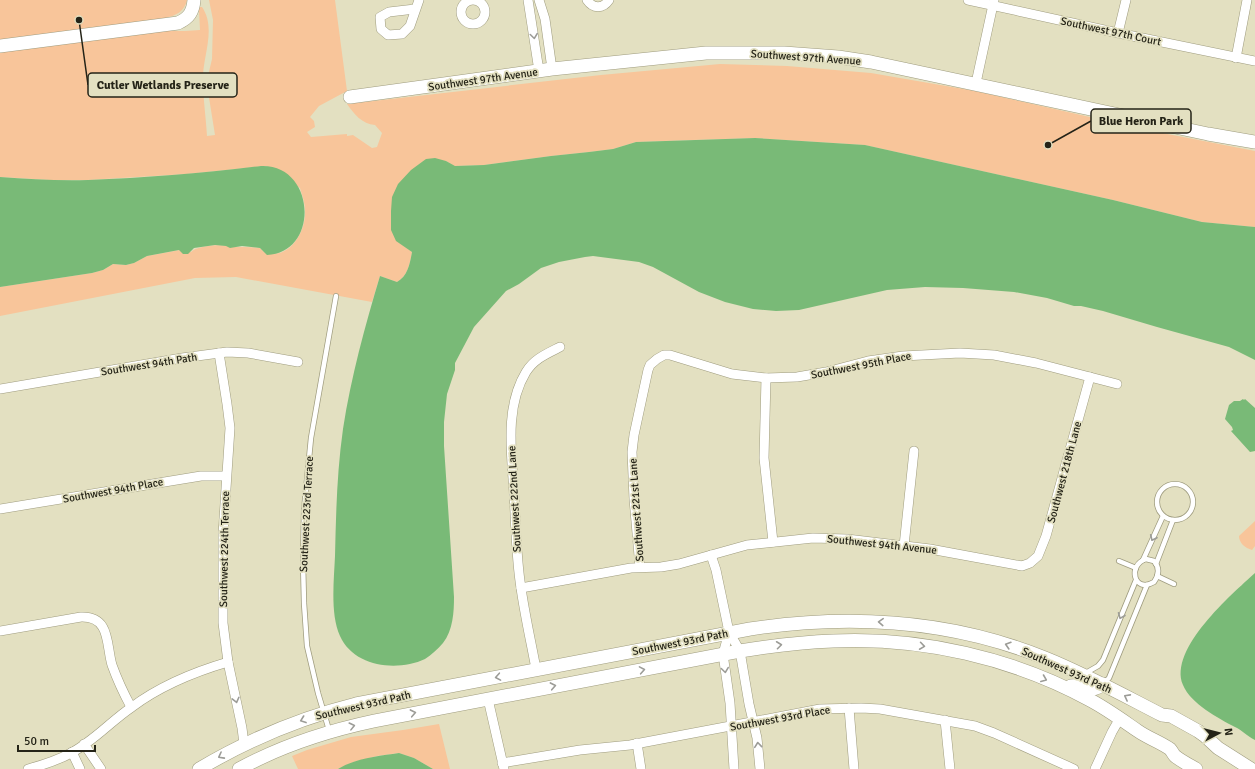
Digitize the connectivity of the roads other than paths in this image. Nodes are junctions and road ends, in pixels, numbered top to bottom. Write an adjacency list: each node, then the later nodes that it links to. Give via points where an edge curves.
1 (194, 0): 13 (street, via 186,18 171,24)
2 (419, 0): 11 (street)
3 (528, 0): 17 (street, one-way to 17)
4 (539, 0): 16 (street, via 545,18)
5 (587, 0): 6 (street, via 597,7 604,6)
6 (609, 0)
7 (968, 0): 10 (street, Southwest 97th Court)
8 (1126, 0): 12 (street)
9 (1247, 0): 14 (street)
10 (994, 3): 12 (street, Southwest 97th Court); 18 (street)
11 (415, 9)
12 (1118, 33): 14 (street, Southwest 97th Court)
13 (0, 46)
14 (1236, 58): 15 (street, Southwest 97th Court)
15 (1255, 61)
16 (552, 70): 17 (street, Southwest 97th Avenue); 18 (street, Southwest 97th Avenue, via 706,53 771,53 853,59)
17 (539, 72): 19 (street, Southwest 97th Avenue)
18 (976, 83): 20 (street, Southwest 97th Avenue)
19 (350, 97)
20 (1255, 142)
21 (336, 296): 61 (lane, Southwest 223rd Terrace, via 315,410 304,510 305,625 310,660)
22 (560, 347): 48 (street, Southwest 222nd Lane, via 531,364 517,394 512,419 511,452)
23 (219, 353): 25 (street, Southwest 94th Path, via 241,352); 29 (street, Southwest 94th Path); 31 (street, Southwest 224th Terrace, via 230,421)
24 (654, 360): 27 (street, Southwest 95th Place, via 664,355 674,355 727,373); 42 (street, Southwest 221st Lane, via 646,377 632,452)
25 (298, 362)
26 (1090, 377): 27 (street, Southwest 95th Place, via 1010,358 945,353 886,358 810,376); 28 (street, Southwest 95th Place); 40 (street, Southwest 218th Lane, via 1046,536 1038,556)
27 (766, 378): 35 (street, via 764,458)
28 (1117, 384)
29 (0, 389)
30 (914, 452): 36 (street)
31 (226, 476): 32 (street, Southwest 94th Place, via 202,476); 53 (street, Southwest 224th Terrace, via 222,557 223,623)
32 (0, 509)
33 (1163, 516): 34 (lane); 34 (lane, via 1158,506 1162,490 1173,484 1184,487 1192,496 1192,508 1185,517); 38 (lane, one-way to 38)
34 (1173, 520): 41 (lane)
35 (773, 542): 36 (street, Southwest 94th Avenue, via 837,538); 37 (street, Southwest 94th Avenue, via 739,547)
36 (904, 546): 40 (street, Southwest 94th Avenue, via 954,552 1016,566)
37 (711, 555): 42 (street, Southwest 94th Avenue, via 674,565); 50 (street)
38 (1143, 560): 41 (lane, via 1151,560); 43 (lane)
39 (1119, 561): 43 (lane)
40 (1030, 563)
41 (1156, 564): 44 (lane)
42 (640, 567): 48 (street, Southwest 94th Avenue)
43 (1136, 568): 45 (lane)
44 (1157, 576): 46 (lane); 47 (lane, via 1154,582)
45 (1136, 580): 47 (lane); 55 (lane, one-way to 55, via 1104,658 1098,666)
46 (1174, 584)
47 (1147, 585): 56 (lane, via 1109,678)
48 (521, 588): 54 (street, Southwest 222nd Lane)
49 (0, 631): 59 (street, via 81,617 89,617 99,622 106,633 114,671)
50 (729, 632): 51 (street); 52 (street); 54 (street, Southwest 93rd Path); 55 (street, Southwest 93rd Path, one-way to 50, via 1009,645 917,625 873,621 822,621)
51 (740, 651): 52 (street, Southwest 93rd Path); 57 (street, Southwest 93rd Path, one-way to 57, via 815,641 892,642 947,650 984,659); 64 (street)
52 (723, 654): 58 (street, Southwest 93rd Path, one-way to 52); 65 (street, one-way to 65)
53 (228, 662): 59 (street, via 179,680); 69 (street, Southwest 224th Terrace, one-way to 69)
54 (536, 669): 61 (street, Southwest 93rd Path, one-way to 61, via 375,700)
55 (1083, 674): 56 (street, Southwest 93rd Path)
56 (1103, 684): 57 (street, via 1094,690 1077,685); 85 (street, Southwest 93rd Path, one-way to 56, via 1218,748 1198,731)
57 (1063, 687): 62 (street, Southwest 93rd Path)
58 (488, 699): 66 (street, Southwest 93rd Path, one-way to 58); 71 (street)
59 (131, 707): 68 (street)
60 (848, 708): 63 (street, Southwest 93rd Place, via 880,709); 64 (street, Southwest 93rd Place, via 820,710); 80 (street)
61 (324, 713): 66 (lane, Southwest 223rd Terrace); 69 (street, Southwest 93rd Path, one-way to 69)
62 (1120, 718): 83 (street); 84 (street, Southwest 93rd Path, via 1156,748 1167,755 1176,756)
63 (945, 720): 81 (street); 82 (street, Southwest 93rd Place, via 975,726)
64 (753, 722): 65 (street, Southwest 93rd Place); 79 (street, one-way to 64)
65 (732, 726): 67 (street, Southwest 93rd Place); 78 (street)
66 (330, 732): 76 (street, Southwest 93rd Path, via 285,748)
67 (638, 743): 71 (street, Southwest 93rd Place); 77 (street)
68 (84, 744): 70 (street); 74 (street)
69 (244, 744): 75 (street, Southwest 93rd Path, one-way to 75)
70 (72, 752): 72 (street); 73 (street)
71 (503, 766)
72 (28, 769)
73 (80, 769)
74 (102, 769)
75 (199, 769)
76 (239, 769)
77 (641, 769)
78 (734, 769)
79 (760, 769)
80 (854, 769)
81 (950, 769)
82 (1074, 769)
83 (1095, 769)
84 (1196, 769)
85 (1251, 769)

